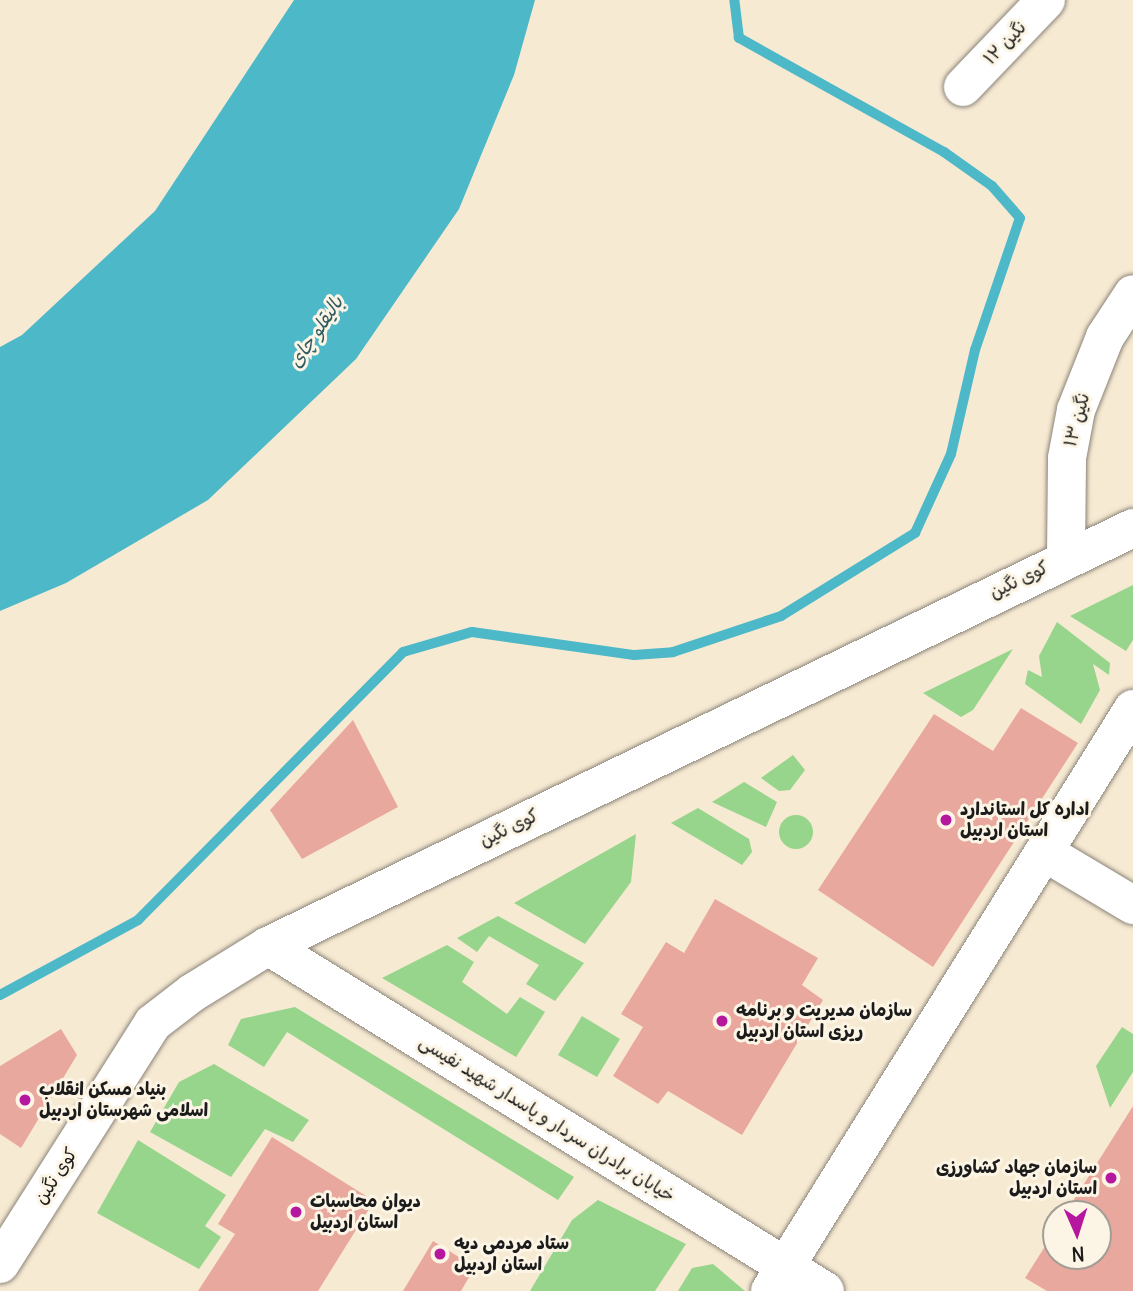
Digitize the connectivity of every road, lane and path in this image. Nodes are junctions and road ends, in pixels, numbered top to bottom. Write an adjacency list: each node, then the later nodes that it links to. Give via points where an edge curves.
1 (1046, 0): 2 (street, نگین ۱۲)
2 (963, 87)
3 (1133, 294): 5 (street, نگین ۱۳, via 1105,337 1076,410 1067,458)
4 (1133, 528): 5 (street, کوی نگین)
5 (1066, 556): 9 (street, کوی نگین)
6 (1133, 709): 7 (street)
7 (1044, 852): 8 (street); 11 (street)
8 (1133, 905)
9 (268, 946): 10 (street, کوی نگین, via 153,1023); 11 (street, خیابان برادران سردار و پاسدار شهید نفیسی)
10 (0, 1264)
11 (778, 1279): 12 (street, خیابان برادران سردار و پاسدار شهید نفیسی)
12 (825, 1291)

